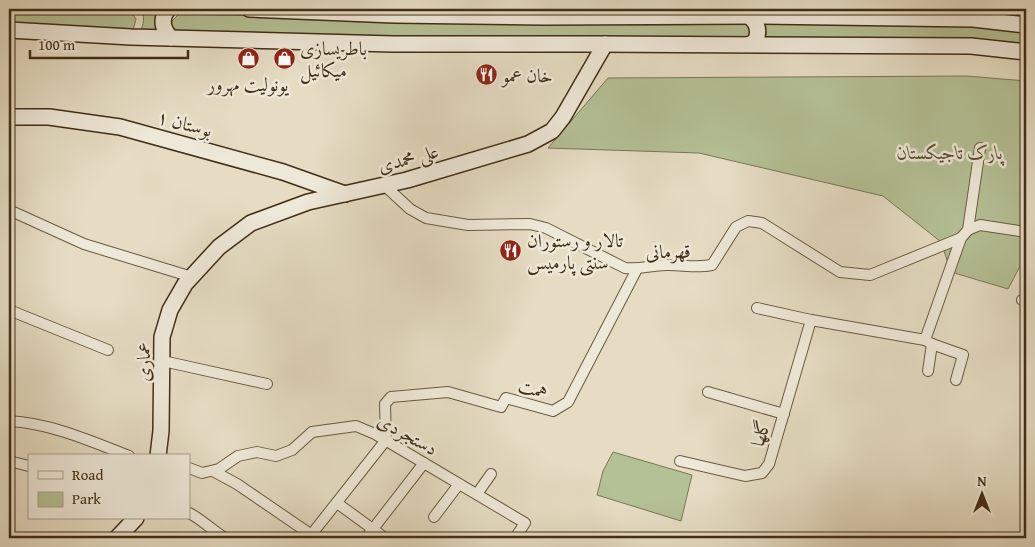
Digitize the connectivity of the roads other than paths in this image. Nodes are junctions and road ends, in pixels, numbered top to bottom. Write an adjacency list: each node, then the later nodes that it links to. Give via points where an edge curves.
1 (168, 9): 11 (main road, via 163,25)
2 (249, 9): 7 (main road)
3 (391, 9): 7 (main road)
4 (544, 13): 5 (main road); 7 (main road)
5 (588, 13): 8 (main road)
6 (813, 13): 8 (main road); 9 (main road, via 973,19)
7 (408, 15)
8 (749, 16): 13 (main road, via 756,23 758,32 755,42)
9 (1026, 25)
10 (9, 30): 11 (main road)
11 (171, 38): 12 (main road, via 393,44)
12 (605, 44): 13 (main road); 17 (main road, علی محمدی, via 564,118 552,131 528,144)
13 (750, 44): 14 (main road, via 971,46)
14 (1026, 52)
15 (9, 117): 18 (main road, بوستان ۱, via 120,126 283,172)
16 (980, 148): 20 (street)
17 (384, 185): 18 (main road, علی محمدی); 23 (street, قهرمانی, via 410,209 426,218 468,225 530,224 546,228 625,268)
18 (345, 194): 24 (main road, علی محمدی, via 308,202 251,223 219,247)
19 (9, 210): 24 (street, via 84,244)
20 (968, 230): 21 (street, via 980,225); 22 (street)
21 (1026, 232)
22 (961, 238): 23 (street, قهرمانی, via 870,275 854,275 840,272 762,223 748,221 736,227 712,265 699,268 667,265); 28 (street)
23 (637, 270): 37 (street, همت, via 568,402 553,411 506,398 501,407 448,392 391,397 385,404)
24 (192, 277): 30 (main road, عماری, via 170,310 162,338)
25 (757, 308): 27 (street)
26 (9, 310): 29 (street)
27 (811, 320): 28 (street); 35 (street, گلها)
28 (929, 342): 31 (street); 32 (street, via 963,354)
29 (108, 350)
30 (163, 361): 33 (street); 39 (main road, عماری)
31 (928, 370)
32 (956, 380)
33 (267, 384)
34 (708, 392): 35 (street)
35 (784, 414): 41 (street, گلها, via 769,464 762,473 745,476)
36 (9, 421): 38 (street, via 73,435)
37 (386, 440): 42 (street, دستجردی); 45 (street, دستجردی, via 356,426 312,432 292,450 276,456 257,452 238,456); 49 (street)
38 (124, 454)
39 (158, 454)
40 (9, 461): 43 (street)
41 (680, 461)
42 (424, 463): 47 (street, دستجردی); 53 (street)
43 (28, 466)
44 (190, 468): 45 (street, via 202,473)
45 (213, 471): 54 (street)
46 (491, 474): 48 (street)
47 (459, 484): 48 (street, دستجردی); 51 (street)
48 (477, 494): 58 (street, دستجردی, via 525,523)
49 (337, 503): 53 (street); 54 (street)
50 (190, 514): 56 (street)
51 (434, 517)
52 (134, 520): 55 (main road)
53 (370, 534): 57 (street)
54 (313, 537)
55 (117, 538)
56 (225, 538)
57 (385, 538)
58 (515, 538)

